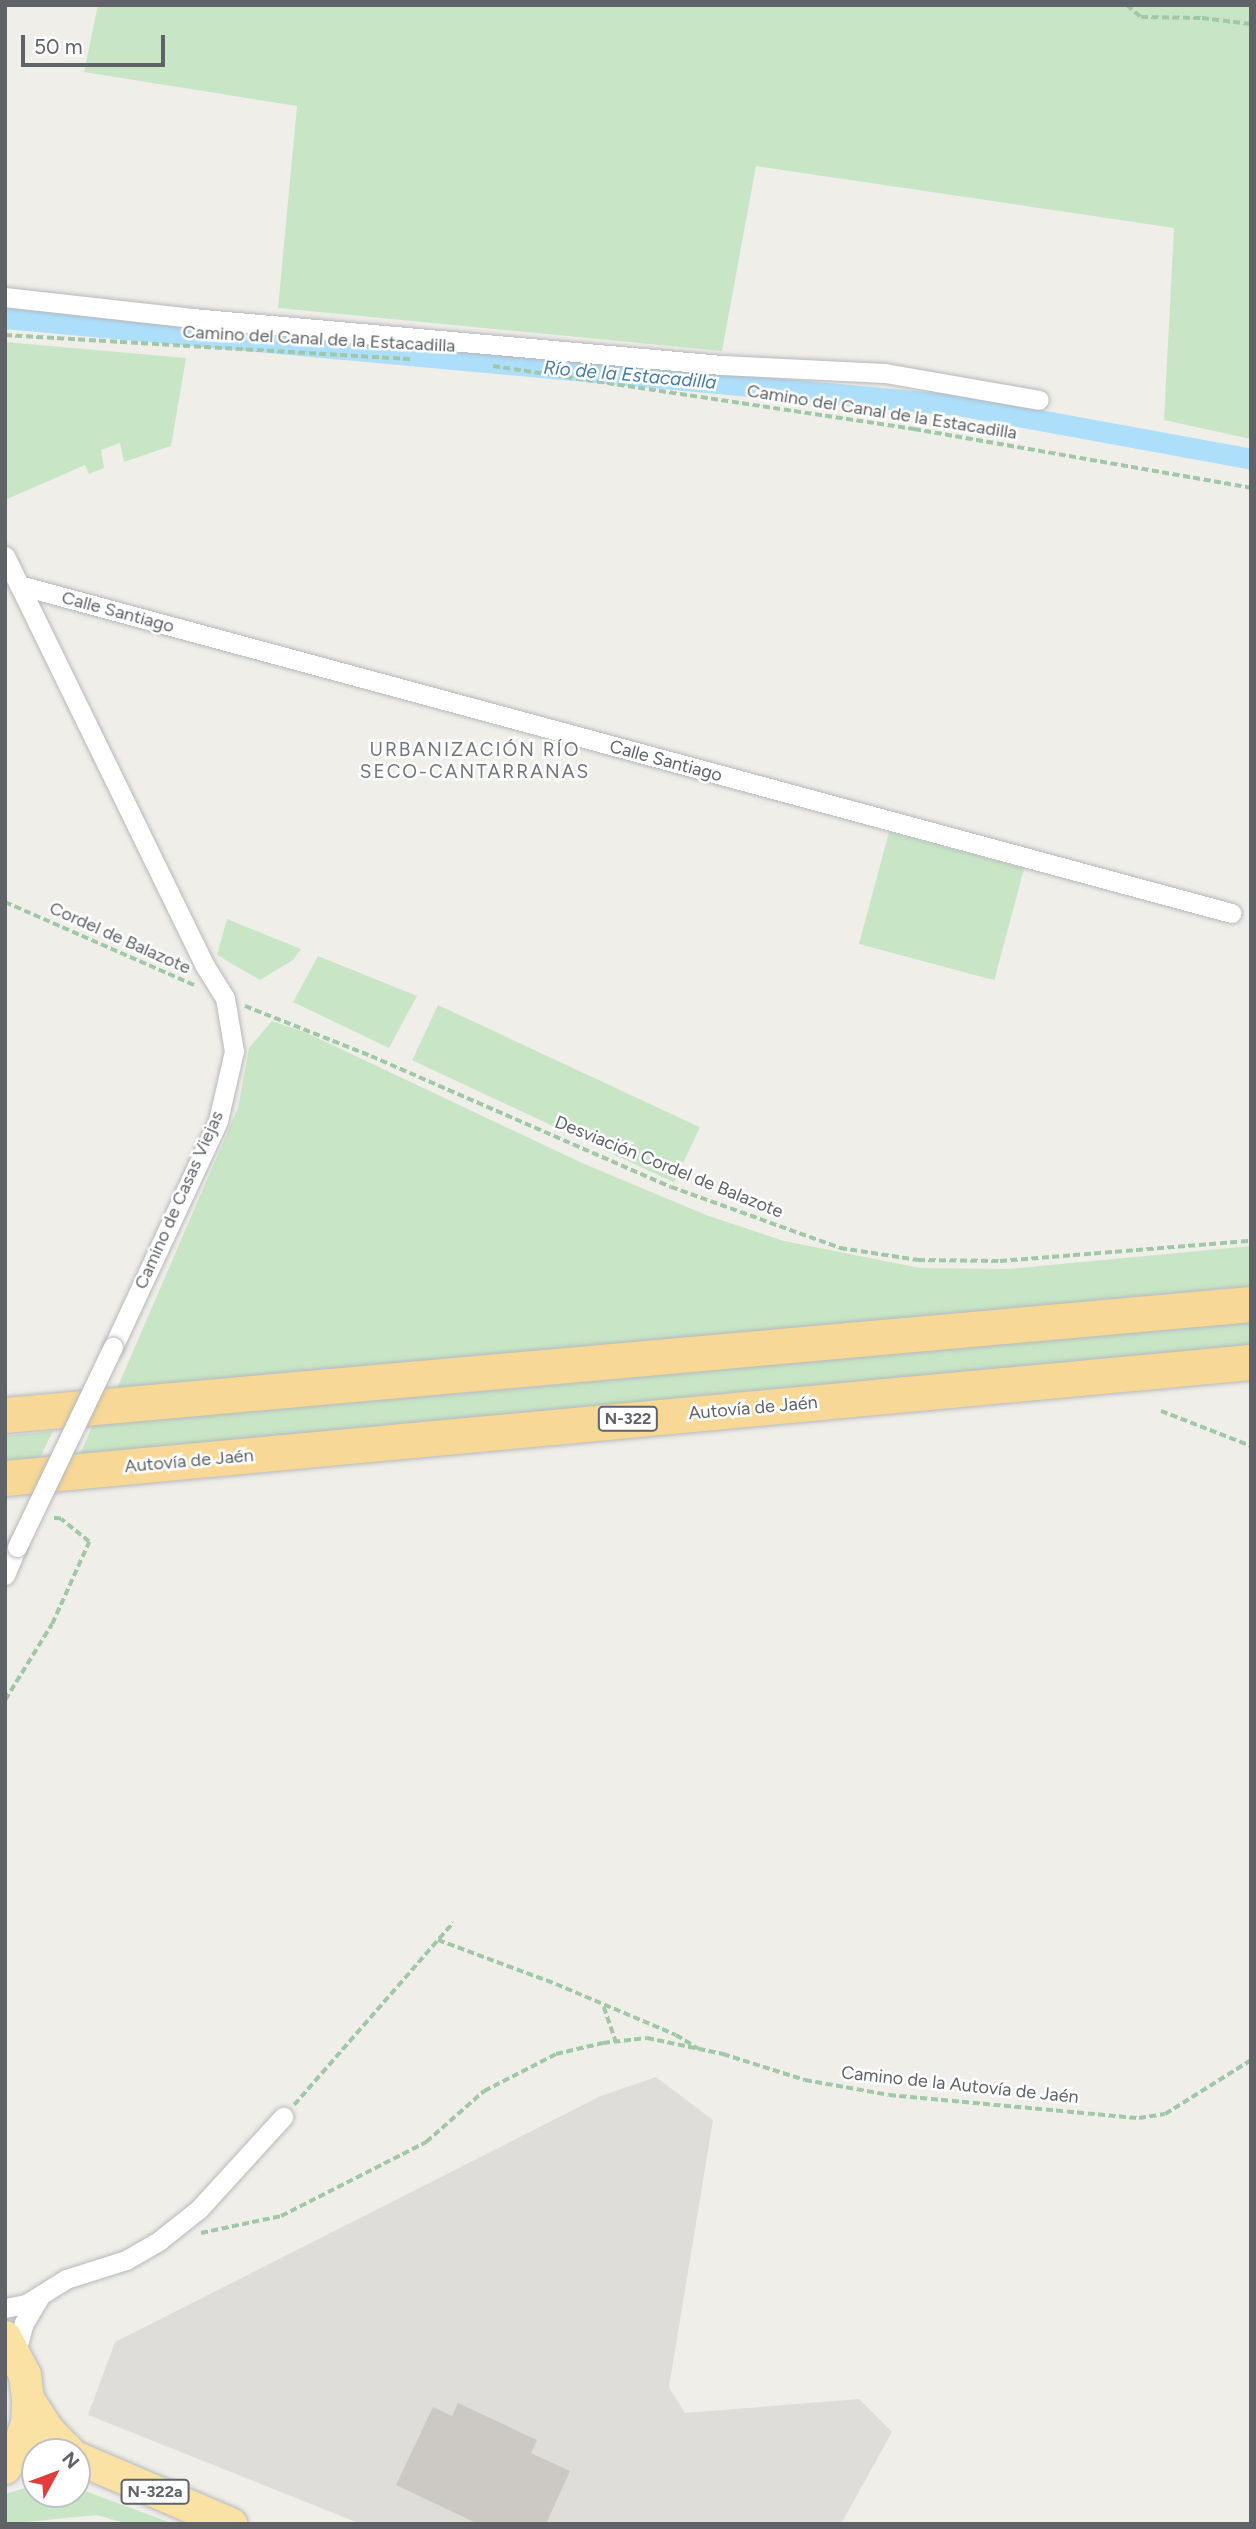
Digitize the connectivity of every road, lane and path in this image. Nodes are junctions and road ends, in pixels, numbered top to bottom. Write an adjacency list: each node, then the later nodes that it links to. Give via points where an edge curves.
1 (1127, 5): 2 (path, via 1141,18)
2 (1251, 24)
3 (5, 297): 7 (street, via 722,365 885,373)
4 (5, 335): 5 (path, Camino del Canal de la Estacadilla)
5 (414, 359)
6 (482, 364): 8 (path, Camino del Canal de la Estacadilla, via 914,429)
7 (1039, 400)
8 (1251, 488)
9 (5, 556): 10 (street, Camino de Casas Viejas)
10 (19, 586): 12 (street, Calle Santiago); 13 (street, Camino de Casas Viejas, via 199,954)
11 (5, 902): 13 (path, Cordel de Balazote)
12 (1231, 913)
13 (225, 998): 14 (path, Desviación Cordel de Balazote, via 372,1056 671,1187 840,1248 918,1260 1000,1261); 22 (street, Camino de Casas Viejas, bridge, via 234,1051 218,1121)
14 (1251, 1241)
15 (1251, 1304): 18 (highway)
16 (1251, 1362): 20 (highway, Autovía de Jaén / N-322)
17 (1161, 1411): 19 (path)
18 (5, 1415)
19 (1251, 1446)
20 (5, 1478)
21 (47, 1518): 23 (path, via 61,1519 89,1542 52,1624)
22 (5, 1575)
23 (5, 1700)
24 (453, 1923): 25 (path)
25 (438, 1940): 26 (path); 30 (path)
26 (604, 2007): 27 (path); 28 (path, via 676,2035)
27 (616, 2041): 28 (path, Camino de la Autovía de Jaén, via 647,2038); 31 (path, Camino de la Autovía de Jaén, via 556,2054 484,2091 426,2142 281,2216)
28 (701, 2050): 29 (path, Camino de la Autovía de Jaén, via 805,2080 889,2095 1139,2118 1165,2114)
29 (1251, 2060)
30 (283, 2117): 31 (street, via 199,2209)
31 (160, 2240): 32 (street, via 126,2260 66,2279)
32 (42, 2294): 33 (street, via 26,2304); 34 (street)
33 (5, 2308)
34 (11, 2344): 35 (highway, N-322a, via 25,2375)
35 (28, 2399): 36 (highway, N-322a); 38 (highway, N-322a, via 27,2423)
36 (56, 2438)
37 (91, 2463): 41 (highway, N-322a)
38 (5, 2468)
39 (21, 2468): 40 (highway)
40 (5, 2477)
41 (231, 2524)

